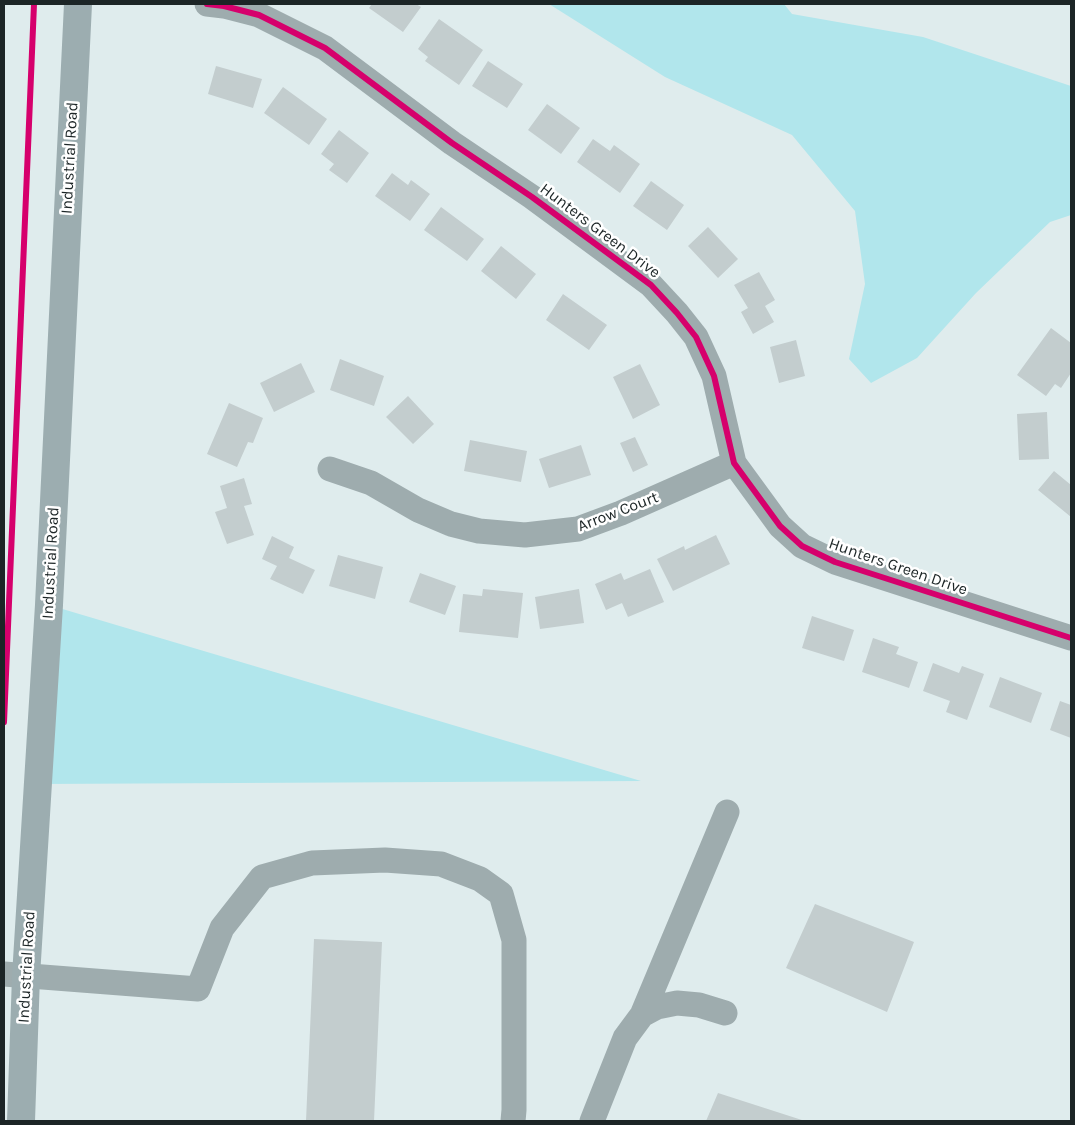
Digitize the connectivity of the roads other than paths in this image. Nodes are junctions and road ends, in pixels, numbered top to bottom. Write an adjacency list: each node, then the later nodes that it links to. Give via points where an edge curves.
1 (78, 4): 7 (main road, Industrial Road, via 49,605)
2 (207, 4): 3 (street, Hunters Green Drive, via 260,15 325,48 651,285 696,337 714,376)
3 (734, 463): 4 (street, Arrow Court, via 578,529 525,535 480,531 451,524 371,484); 5 (street, Hunters Green Drive, via 780,526 802,546 843,565)
4 (330, 468)
5 (1071, 638)
6 (727, 812): 9 (street)
7 (15, 975): 10 (main road, Industrial Road); 11 (street, via 198,989 222,928 262,877 312,863 385,860 442,864 480,879 501,894 514,940)
8 (725, 1013): 9 (street, via 678,1003 657,1007)
9 (642, 1015): 12 (street, via 624,1038)
10 (21, 1121)
11 (513, 1121)
12 (592, 1121)

